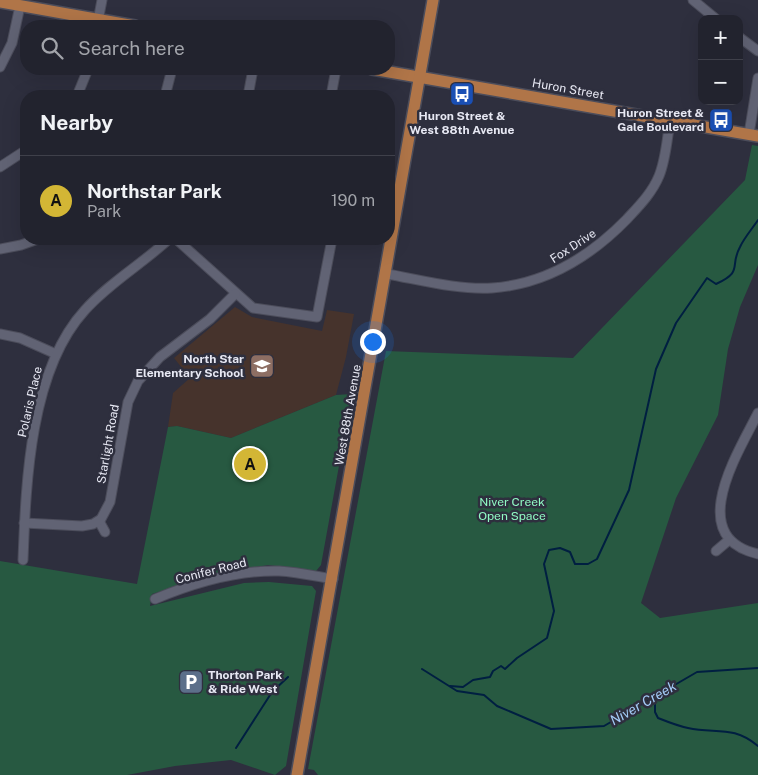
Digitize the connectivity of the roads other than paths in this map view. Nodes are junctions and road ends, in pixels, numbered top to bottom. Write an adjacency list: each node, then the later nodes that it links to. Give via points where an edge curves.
1 (102, 0): 8 (street)
2 (433, 0): 17 (main road, West 88th Avenue)
3 (693, 0): 6 (street)
4 (0, 2): 5 (main road)
5 (20, 6): 7 (main road); 11 (street, via 12,43)
6 (711, 15)
7 (84, 20)
8 (99, 20)
9 (743, 39): 10 (street)
10 (758, 51)
11 (0, 67)
12 (395, 73): 17 (main road, Huron Street)
13 (86, 75): 19 (street)
14 (170, 75): 20 (street)
15 (252, 75): 21 (street)
16 (335, 75): 22 (street)
17 (420, 77): 23 (main road, Huron Street); 27 (main road, West 88th Avenue)
18 (758, 78): 24 (street)
19 (79, 90)
20 (167, 90)
21 (249, 90)
22 (332, 90)
23 (670, 120): 24 (main road, Huron Street); 34 (street, Fox Drive, via 659,175 645,199 603,242 563,269 531,281 493,288 465,287)
24 (753, 135)
25 (20, 154): 26 (street)
26 (0, 168)
27 (395, 226)
28 (20, 244): 33 (street)
29 (162, 245): 37 (street, Polaris Place, via 85,309)
30 (182, 245): 35 (street)
31 (331, 245): 35 (street, via 317,317 253,308)
32 (392, 245): 34 (main road, West 88th Avenue)
33 (0, 249)
34 (387, 274): 46 (main road, West 88th Avenue)
35 (235, 294): 39 (street, Starlight Road, via 210,319 160,357 138,381 128,402 108,508)
36 (0, 334): 37 (street, via 20,338)
37 (56, 354): 40 (street, Polaris Place, via 40,405 27,482)
38 (758, 412): 42 (street, via 729,471 720,504 721,522)
39 (99, 521): 40 (street, via 82,526); 41 (street)
40 (24, 524): 45 (street, Polaris Place)
41 (105, 532)
42 (729, 540): 43 (street); 44 (street, via 740,549)
43 (716, 551)
44 (758, 554)
45 (23, 560)
46 (333, 579): 47 (street, Conifer Road, via 283,572 251,572); 48 (main road, West 88th Avenue)
47 (156, 600)
48 (298, 771)

